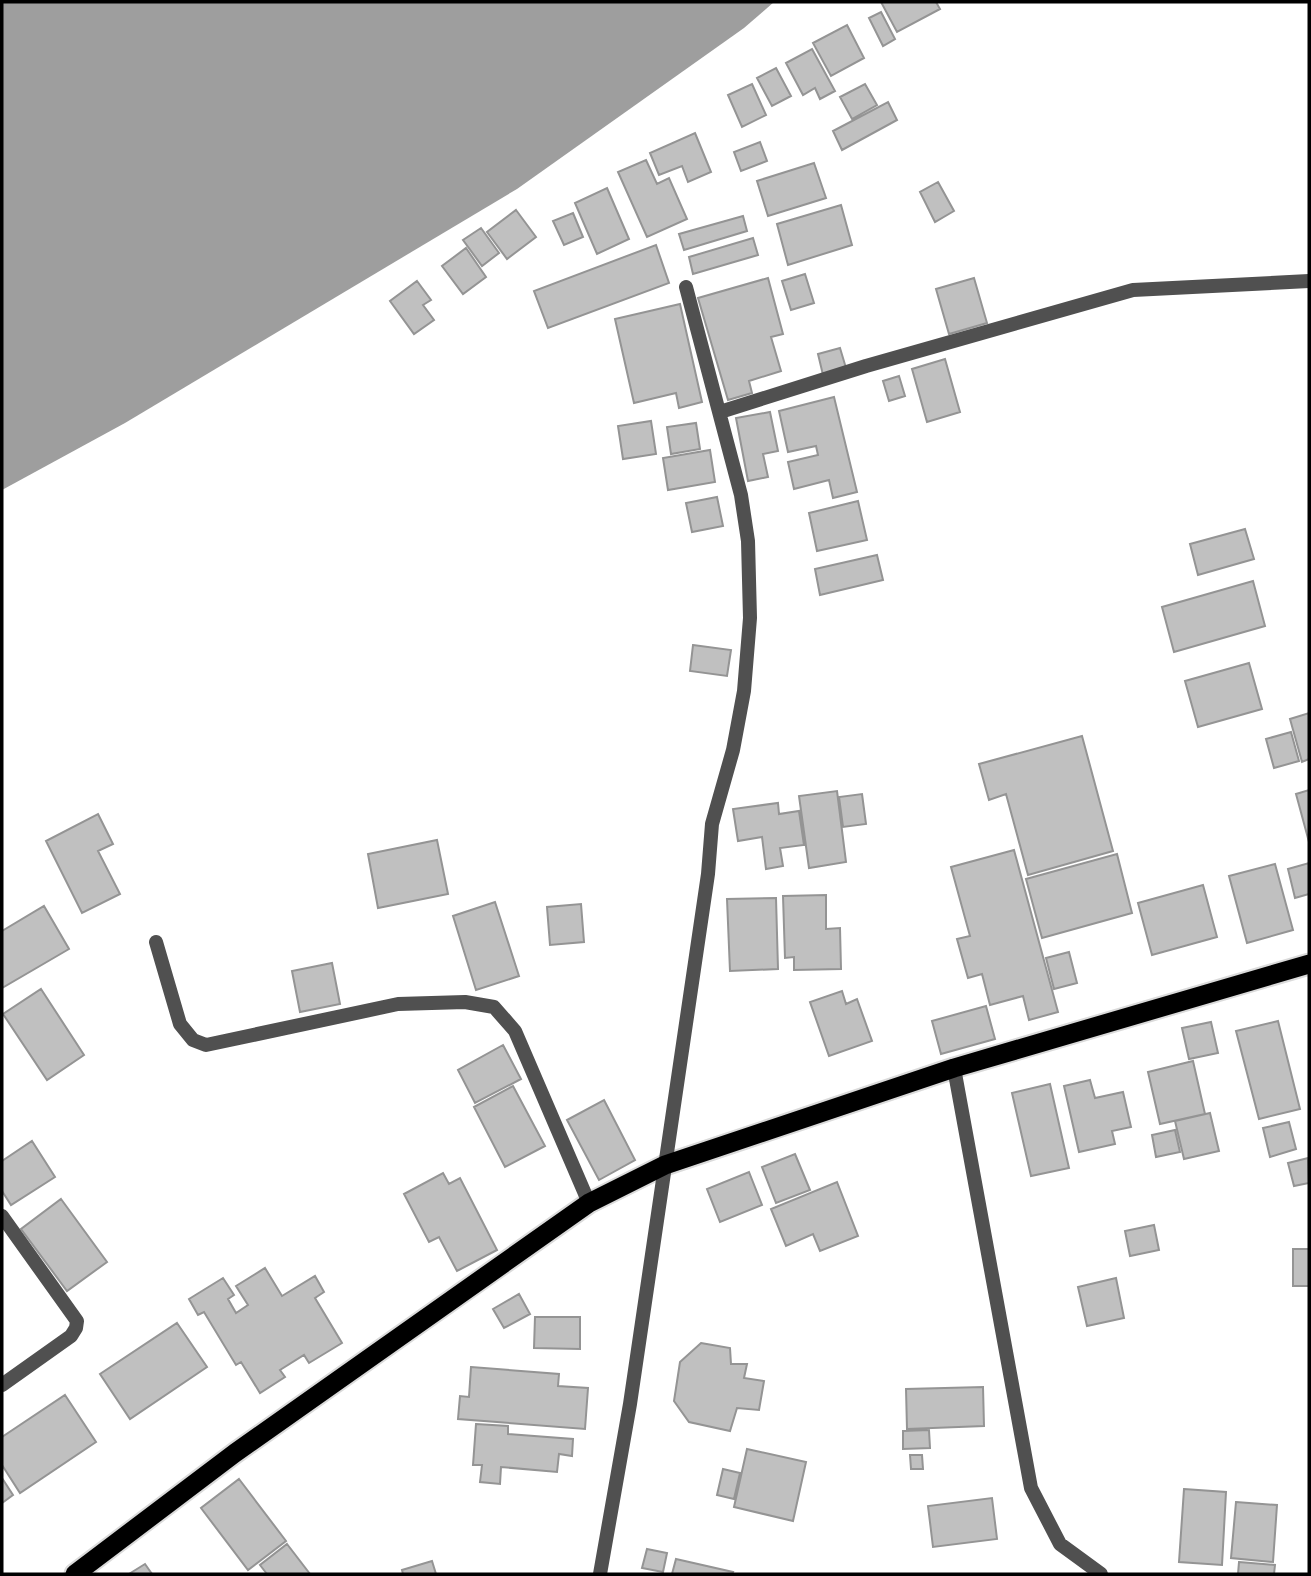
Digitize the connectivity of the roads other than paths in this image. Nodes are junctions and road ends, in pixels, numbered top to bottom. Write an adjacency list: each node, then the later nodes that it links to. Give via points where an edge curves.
1 (1309, 281): 3 (street, via 1133,290)
2 (686, 286): 3 (street)
3 (720, 412): 7 (street, via 748,541 749,630 739,720 712,824)
4 (156, 942): 8 (street, via 180,1024 193,1040 206,1045 398,1004 465,1002 495,1007 515,1031)
5 (1309, 964): 6 (highway)
6 (954, 1068): 7 (highway); 13 (street, via 1031,1488 1060,1544)
7 (665, 1165): 8 (highway); 12 (street)
8 (589, 1203): 11 (highway, via 235,1452)
9 (2, 1216): 10 (street, via 77,1321 71,1336)
10 (2, 1385)
11 (75, 1574)
12 (600, 1574)
13 (1101, 1574)

